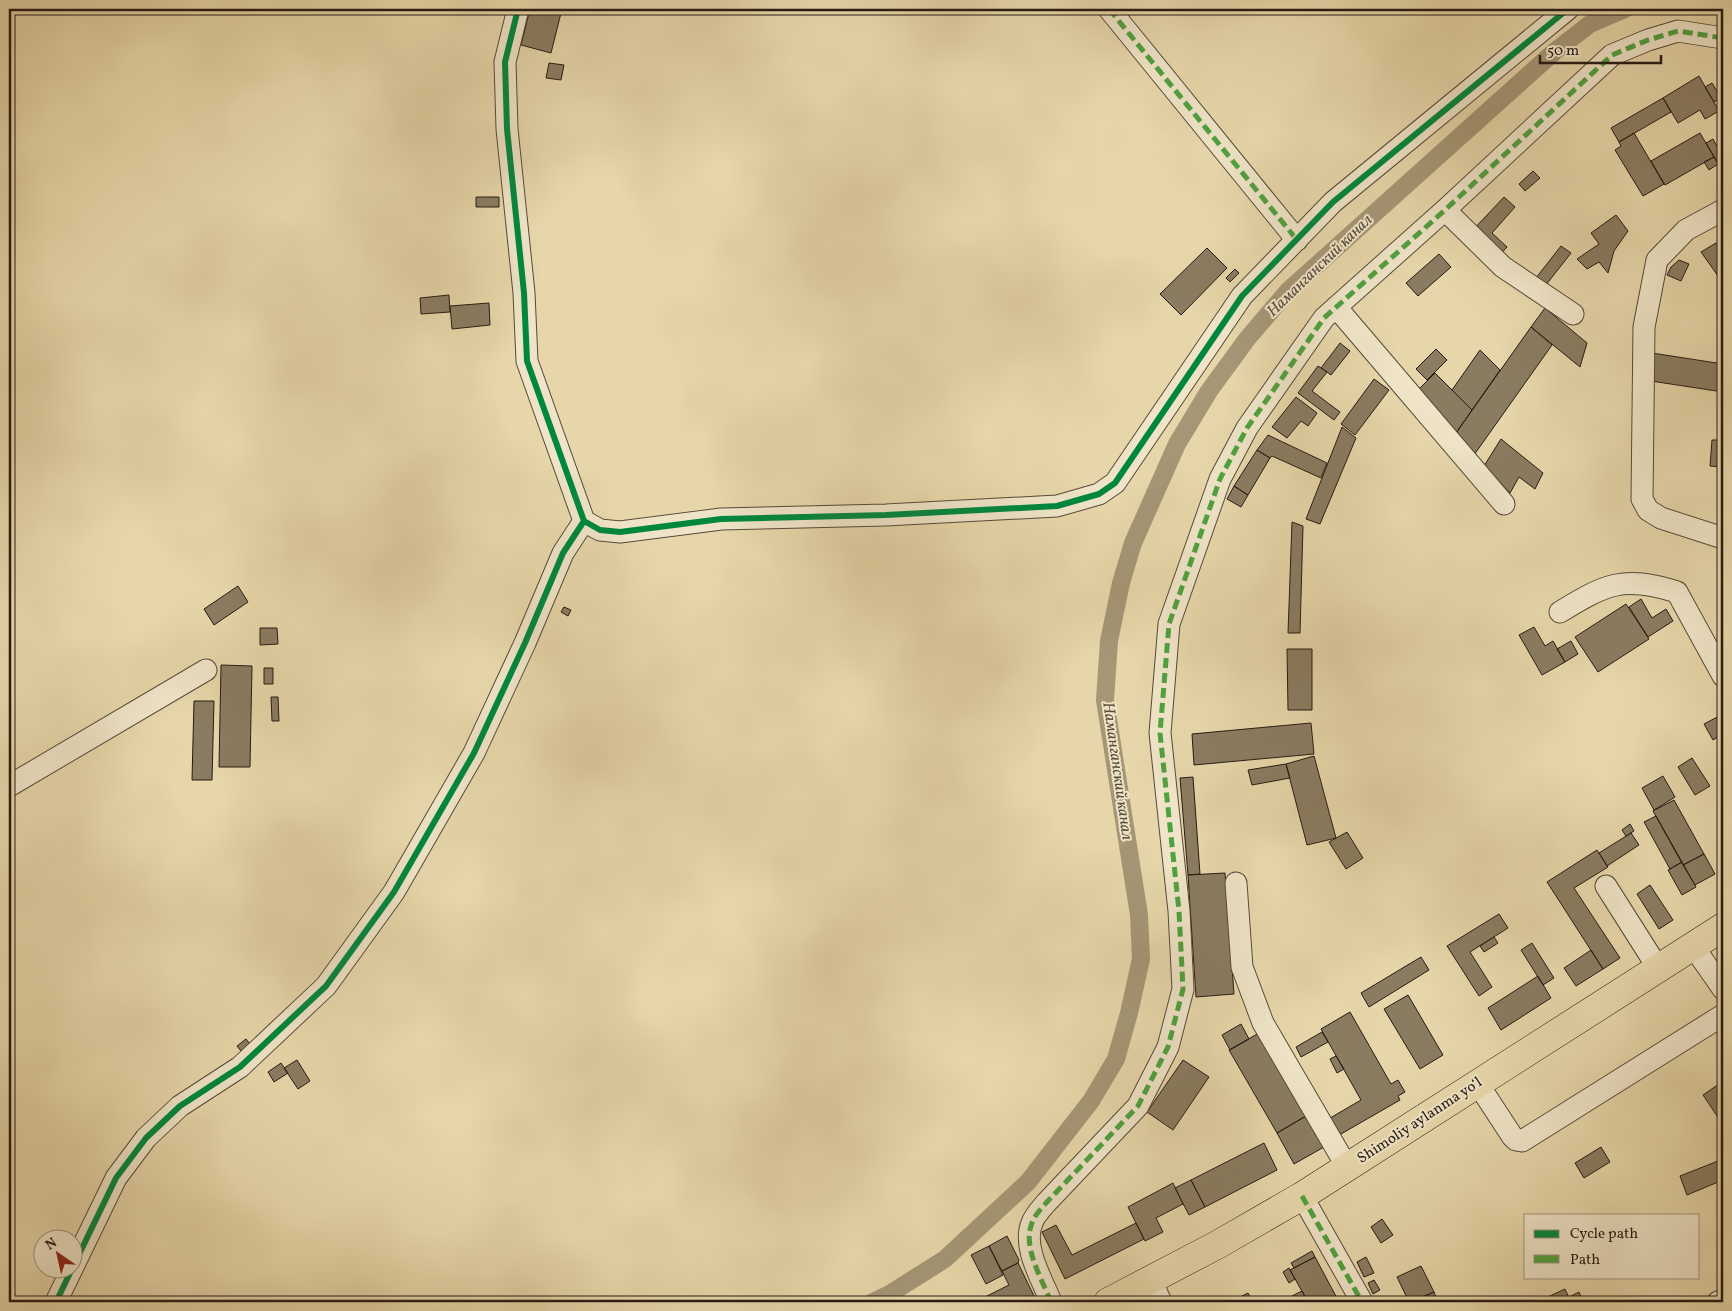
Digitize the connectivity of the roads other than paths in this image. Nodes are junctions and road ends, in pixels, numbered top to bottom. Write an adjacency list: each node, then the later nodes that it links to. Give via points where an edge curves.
1 (518, 9): 11 (street, via 505,62 507,129 524,293 527,361)
2 (1109, 9): 7 (street)
3 (1568, 9): 7 (street, via 1334,202)
4 (1723, 38): 5 (street, via 1678,31 1612,56)
5 (1445, 210): 8 (street); 9 (street, via 1503,267)
6 (1723, 210): 12 (street, via 1686,230 1657,260 1644,327 1642,499 1648,510 1662,518)
7 (1297, 240): 11 (street, via 1242,296 1115,482 1099,494 1057,506 721,519 620,532 600,530)
8 (1336, 307): 10 (street); 31 (street, via 1324,318 1253,420 1220,479 1169,624 1160,733 1180,911 1183,989 1168,1047 1138,1106 1032,1221 1028,1236)
9 (1573, 314)
10 (1504, 504)
11 (584, 521): 30 (street, via 563,553 474,753 394,892 326,986 240,1068 180,1106 146,1138 116,1178)
12 (1723, 538)
13 (1560, 612): 15 (street, via 1599,589 1634,582 1677,592)
14 (206, 670): 16 (street)
15 (1723, 676)
16 (9, 786)
17 (1236, 883): 25 (street, via 1242,967 1263,1023)
18 (1606, 886): 21 (street)
19 (1723, 927): 20 (main road, Shimoliy aylanma yoʻl)
20 (1693, 946): 21 (main road, Shimoliy aylanma yoʻl); 22 (street)
21 (1658, 968): 24 (main road, Shimoliy aylanma yoʻl)
22 (1723, 989)
23 (1723, 1015): 24 (street, via 1522,1141 1512,1136)
24 (1478, 1084): 25 (main road, Shimoliy aylanma yoʻl)
25 (1347, 1167): 26 (main road, Shimoliy aylanma yoʻl)
26 (1302, 1196): 27 (main road, Shimoliy aylanma yoʻl); 28 (street)
27 (1156, 1291): 32 (main road, Shimoliy aylanma yoʻl)
28 (1356, 1300)
29 (1723, 1300): 33 (street)
30 (56, 1302)
31 (1051, 1302)
32 (1108, 1302)
33 (1718, 1302)

